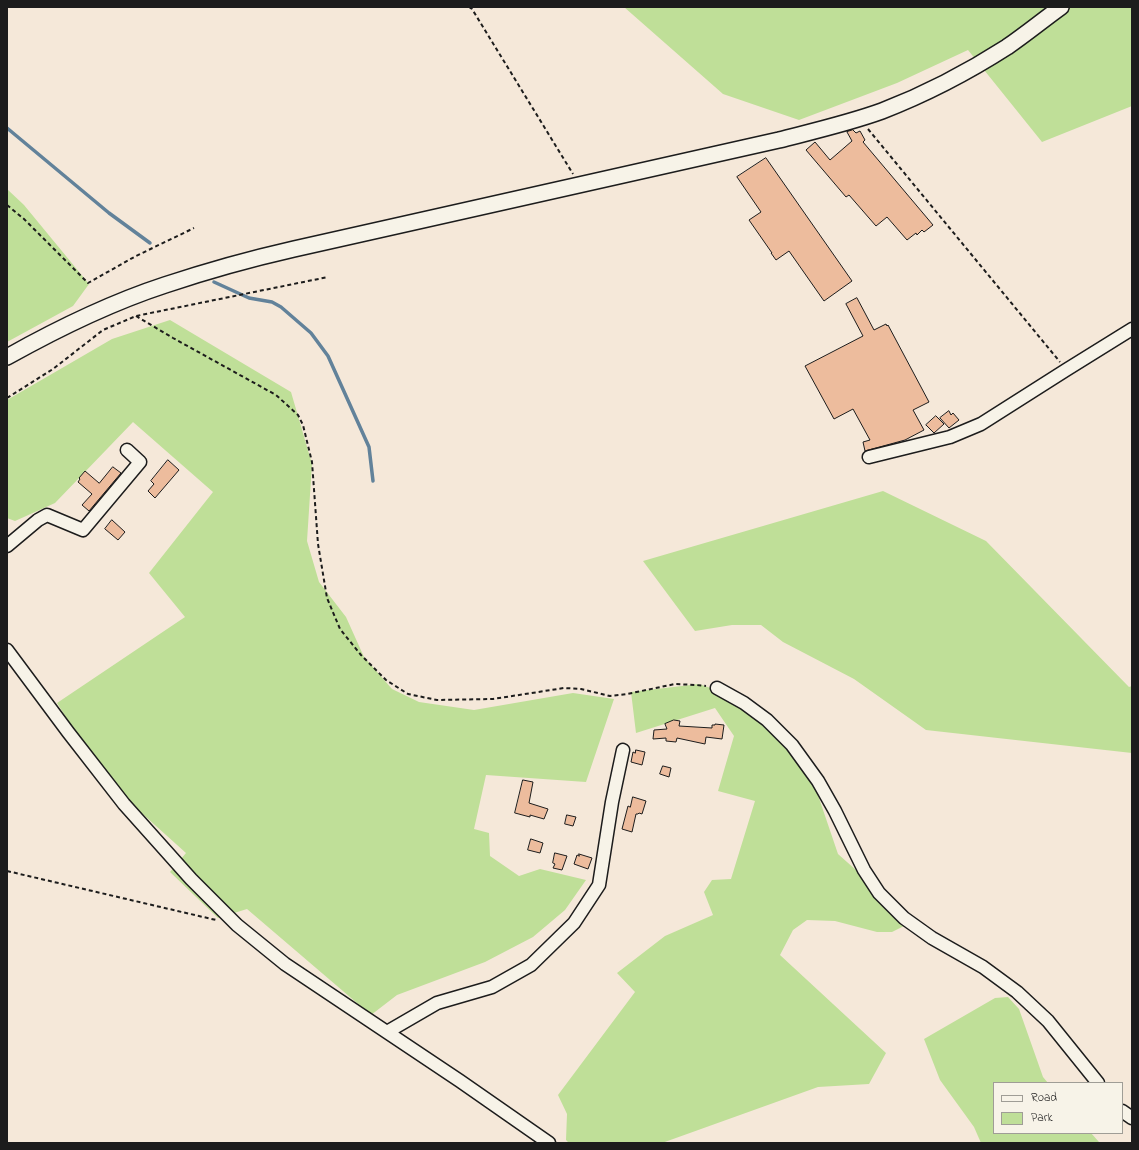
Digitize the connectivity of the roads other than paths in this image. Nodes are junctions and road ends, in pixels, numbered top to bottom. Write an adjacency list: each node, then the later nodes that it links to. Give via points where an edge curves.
1 (1061, 7): 3 (street, via 1007,47 969,70 930,91 859,119 779,140 237,263 164,285 116,303)
2 (1132, 329): 5 (street, via 981,424 950,437)
3 (7, 357)
4 (127, 450): 6 (street, via 140,462 83,530 47,515)
5 (870, 457)
6 (7, 546)
7 (7, 650): 10 (street, via 124,804 191,879 237,925 285,964)
8 (717, 688): 11 (street, via 744,703 792,745 818,781 864,870 879,893 904,918 932,938 983,967 1017,992 1048,1021)
9 (623, 750): 10 (street, via 599,885 574,923 531,965 492,987 437,1003)
10 (387, 1032): 14 (street)
11 (1097, 1082)
12 (1123, 1112): 13 (street)
13 (1132, 1118)
14 (549, 1143)

